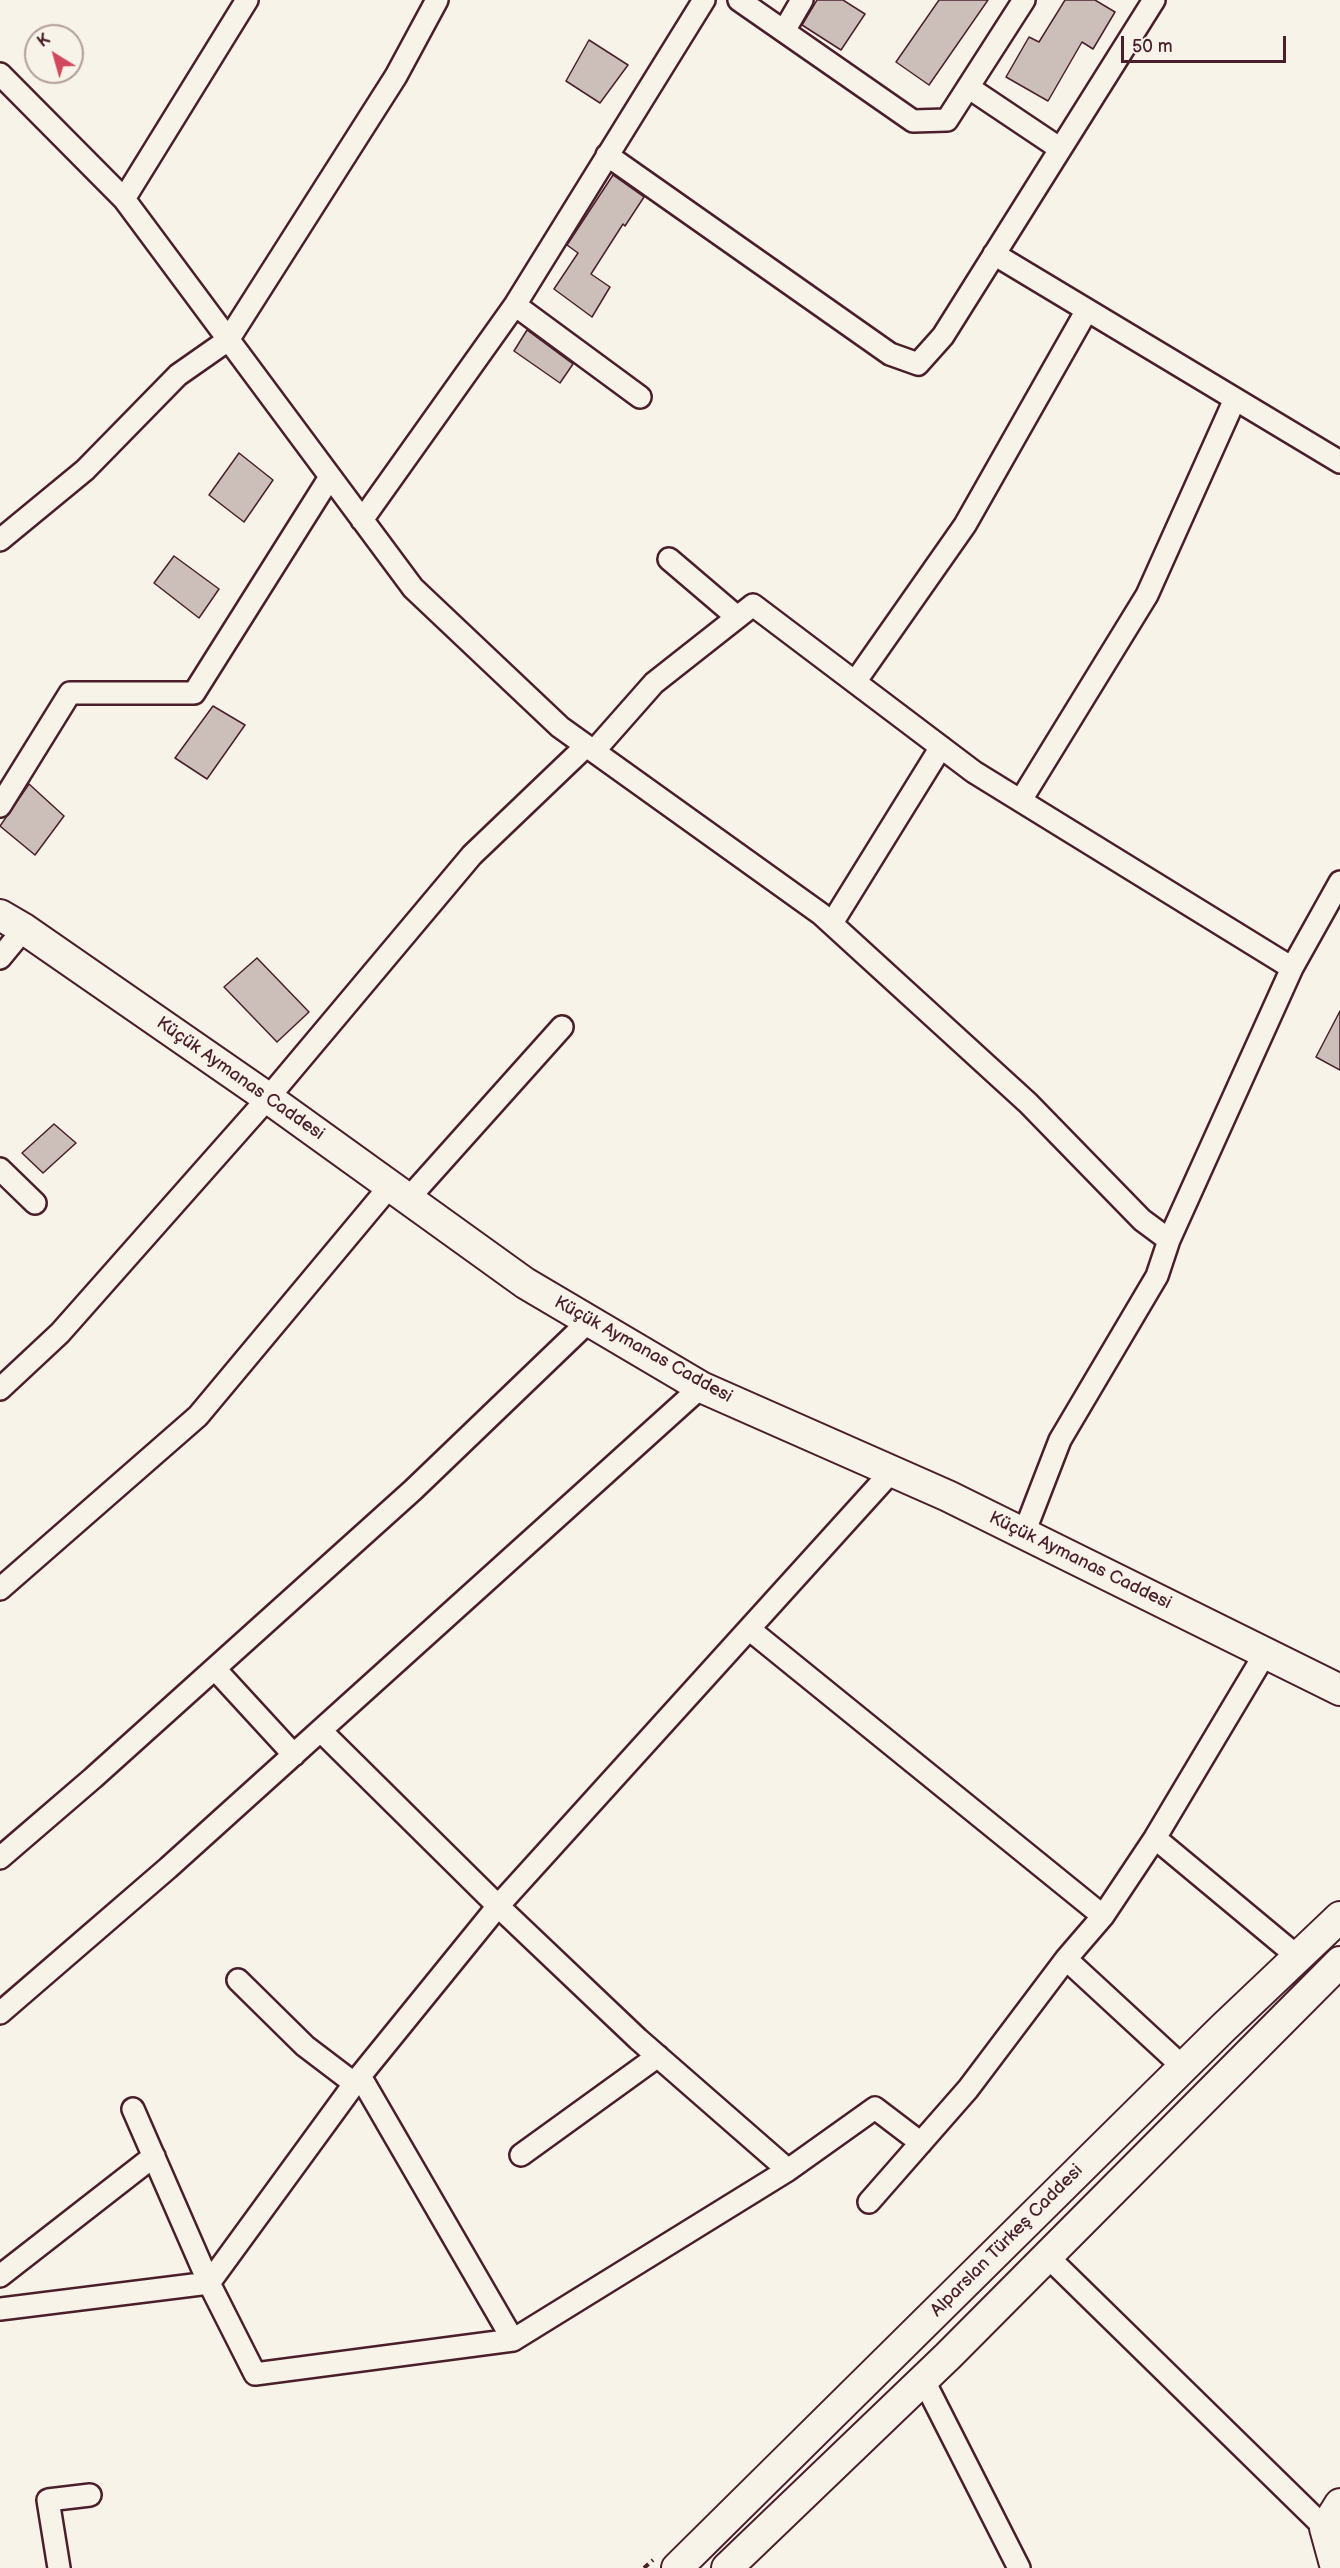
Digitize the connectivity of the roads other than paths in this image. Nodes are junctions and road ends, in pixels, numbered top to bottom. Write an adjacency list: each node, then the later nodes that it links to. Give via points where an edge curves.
1 (247, 0): 13 (street)
2 (437, 0): 17 (street, via 396,76)
3 (704, 0): 12 (street)
4 (739, 0): 8 (street)
5 (802, 0): 8 (street)
6 (1024, 0): 10 (street)
7 (1154, 0): 11 (street)
8 (784, 31): 10 (street, via 913,121 947,120)
9 (0, 74): 13 (street)
10 (968, 87): 11 (street)
11 (1059, 148): 14 (street)
12 (607, 154): 14 (street, via 890,354 918,364 943,336); 15 (street)
13 (124, 199): 17 (street)
14 (994, 254): 16 (street)
15 (515, 305): 18 (street); 22 (street)
16 (1087, 310): 19 (street); 26 (street, via 965,525)
17 (228, 340): 21 (street); 23 (street, via 178,375 86,470)
18 (640, 398)
19 (1235, 399): 20 (street); 29 (street, via 1147,595)
20 (1340, 462)
21 (330, 477): 22 (street); 30 (street, via 194,693 70,693)
22 (362, 520): 28 (street, via 413,588 560,727)
23 (0, 540)
24 (669, 559): 25 (street)
25 (737, 617): 26 (street, via 753,605); 28 (street, via 654,683)
26 (855, 682): 27 (street)
27 (941, 747): 29 (street); 33 (street)
28 (590, 748): 33 (street); 37 (street, via 472,855)
29 (1021, 800): 35 (street)
30 (0, 806)
31 (1340, 882): 35 (street)
32 (12, 922): 34 (street); 37 (main road, Küçük Aymanas Caddesi)
33 (832, 923): 41 (street, via 1028,1103 1142,1220)
34 (0, 958)
35 (1292, 968): 41 (street)
36 (562, 1027): 39 (street)
37 (268, 1098): 39 (main road, Küçük Aymanas Caddesi); 44 (street, via 60,1333)
38 (0, 1169): 40 (street)
39 (399, 1192): 42 (main road, Küçük Aymanas Caddesi, via 525,1283); 47 (street, via 198,1416)
40 (35, 1203)
41 (1169, 1240): 46 (street, via 1157,1276 1060,1440)
42 (589, 1321): 43 (main road, Küçük Aymanas Caddesi); 50 (street, via 413,1490)
43 (701, 1387): 45 (main road, Küçük Aymanas Caddesi); 52 (street)
44 (0, 1389)
45 (892, 1471): 46 (main road, Küçük Aymanas Caddesi); 48 (street)
46 (1023, 1533): 49 (main road, Küçük Aymanas Caddesi)
47 (0, 1588)
48 (749, 1629): 56 (street); 57 (street)
49 (1266, 1652): 51 (main road, Küçük Aymanas Caddesi); 54 (street)
50 (215, 1669): 53 (street); 55 (street)
51 (1340, 1690)
52 (321, 1731): 53 (street); 56 (street)
53 (294, 1755): 63 (street)
54 (1155, 1838): 57 (street); 59 (street)
55 (0, 1858)
56 (498, 1906): 64 (street); 66 (street)
57 (1103, 1916): 60 (street)
58 (1340, 1917): 59 (main road, Alparslan Türkeş Caddesi)
59 (1298, 1957): 65 (main road, Alparslan Türkeş Caddesi)
60 (1066, 1959): 65 (street); 68 (street, via 968,2089)
61 (1337, 1971): 73 (main road)
62 (238, 1980): 66 (street, via 305,2046)
63 (0, 2013)
64 (658, 2056): 69 (street); 71 (street)
65 (1183, 2067): 82 (main road, Alparslan Türkeş Caddesi)
66 (358, 2080): 75 (street); 77 (street)
67 (133, 2109): 70 (street)
68 (921, 2143): 71 (street, via 875,2108); 72 (street)
69 (521, 2155)
70 (154, 2156): 74 (street); 75 (street)
71 (788, 2170): 77 (street)
72 (869, 2202)
73 (1047, 2256): 78 (main road); 80 (street)
74 (0, 2276)
75 (209, 2283): 76 (street); 77 (street, via 255,2374)
76 (0, 2309)
77 (513, 2340)
78 (923, 2379): 83 (main road); 84 (street)
79 (90, 2495): 81 (street, via 48,2500)
80 (1332, 2516): 85 (main road)
81 (60, 2568)
82 (677, 2568)
83 (727, 2568)
84 (1018, 2568)
85 (1336, 2568)

